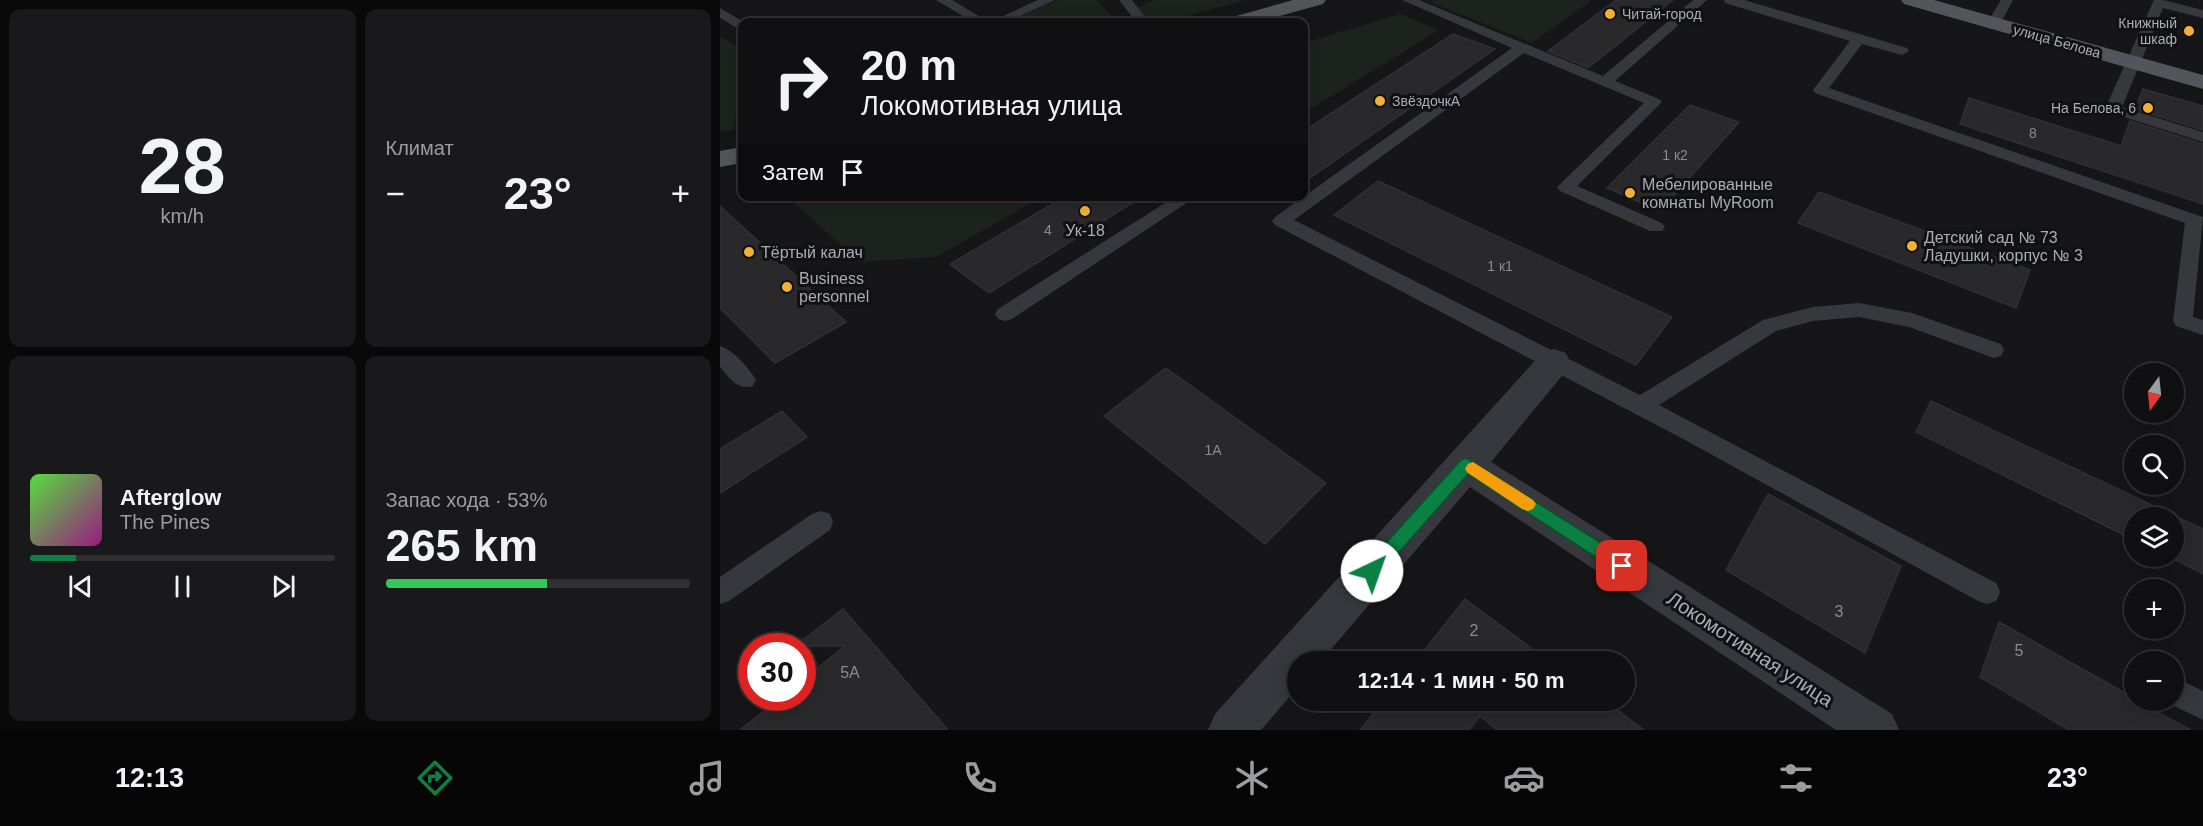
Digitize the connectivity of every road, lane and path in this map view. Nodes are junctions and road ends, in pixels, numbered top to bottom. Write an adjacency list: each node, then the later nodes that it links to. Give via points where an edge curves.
1 (942, 0): 12 (lane)
2 (1048, 0): 13 (lane)
3 (1316, 0): 15 (main road)
4 (1408, 0): 19 (lane)
5 (1701, 0): 22 (lane)
6 (1730, 0): 18 (lane)
7 (1911, 0): 16 (main road, улица Белова)
8 (2007, 0): 16 (lane)
9 (1130, 1): 14 (lane)
10 (720, 12): 17 (lane)
11 (2203, 14): 21 (lane, via 2159,3)
12 (975, 18)
13 (1006, 18)
14 (1141, 18)
15 (1251, 18)
16 (1994, 23): 21 (main road, улица Белова)
17 (738, 24)
18 (1859, 39): 20 (lane); 32 (lane, via 1820,90)
19 (1522, 48): 22 (lane); 28 (lane)
20 (1902, 51)
21 (2133, 62): 23 (main road, улица Белова); 24 (lane, via 2113,110)
22 (1605, 82): 33 (lane, via 1654,102 1566,187)
23 (2203, 82)
24 (2203, 137)
25 (738, 156): 26 (main road)
26 (720, 159)
27 (1308, 182): 28 (lane)
28 (1321, 190): 29 (lane)
29 (1308, 200)
30 (1181, 201): 34 (lane)
31 (1307, 201): 38 (lane, via 1281,221)
32 (2199, 221): 35 (lane, via 2183,321)
33 (1656, 227)
34 (1005, 314)
35 (2203, 328)
36 (1994, 351): 40 (lane, via 1912,320 1859,310 1813,314 1770,325)
37 (720, 354): 39 (lane)
38 (1554, 362): 40 (lane); 41 (street)
39 (745, 380)
40 (1640, 406): 44 (lane)
41 (1466, 465): 47 (street); 48 (street, Локомотивная улица)
42 (821, 522): 43 (lane)
43 (720, 592)
44 (1988, 592)
45 (2184, 696): 46 (lane)
46 (2203, 706)
47 (1231, 730)
48 (1876, 730)

